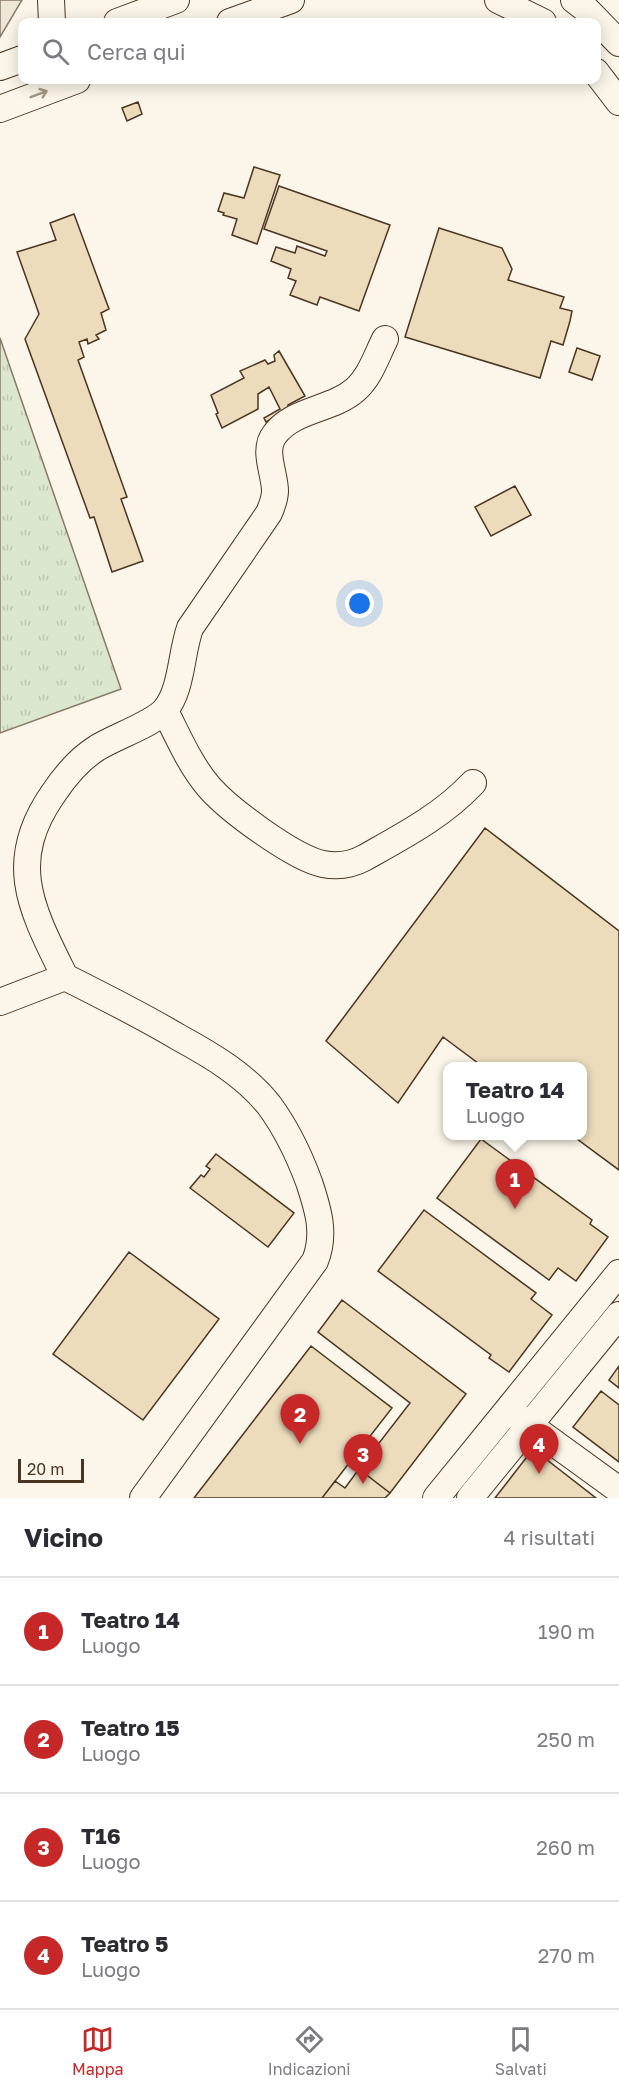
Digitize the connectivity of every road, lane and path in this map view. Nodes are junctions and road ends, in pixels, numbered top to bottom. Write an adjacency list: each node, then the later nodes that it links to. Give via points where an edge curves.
1 (51, 0): 6 (street)
2 (176, 0): 7 (street)
3 (291, 0): 8 (street)
4 (498, 0): 9 (street)
5 (574, 0): 10 (street)
6 (52, 18)
7 (128, 18)
8 (241, 18)
9 (535, 18)
10 (595, 18)
11 (601, 24): 12 (street)
12 (619, 43)
13 (18, 60): 14 (street)
14 (0, 67)
15 (601, 77): 17 (street)
16 (66, 84): 18 (street, one-way to 16)
17 (619, 102)
18 (0, 109)
19 (385, 339): 20 (street, via 354,392 295,419 274,434 269,448 275,494 269,513 190,628 173,697)
20 (165, 711): 21 (street, via 193,763 222,800 296,854 321,864 356,862 434,818); 22 (street, via 96,748 77,764 50,796 34,830 26,865 29,894 40,927)
21 (473, 783)
22 (65, 977): 23 (street); 29 (street, via 213,1057 252,1087 296,1151 321,1223 320,1249 315,1261)
23 (0, 1002)
24 (619, 1273): 26 (street)
25 (619, 1315): 27 (street)
26 (508, 1410): 27 (street); 30 (street)
27 (529, 1425): 28 (street); 31 (street)
28 (619, 1490)
29 (144, 1498)
30 (436, 1498)
31 (470, 1498)

